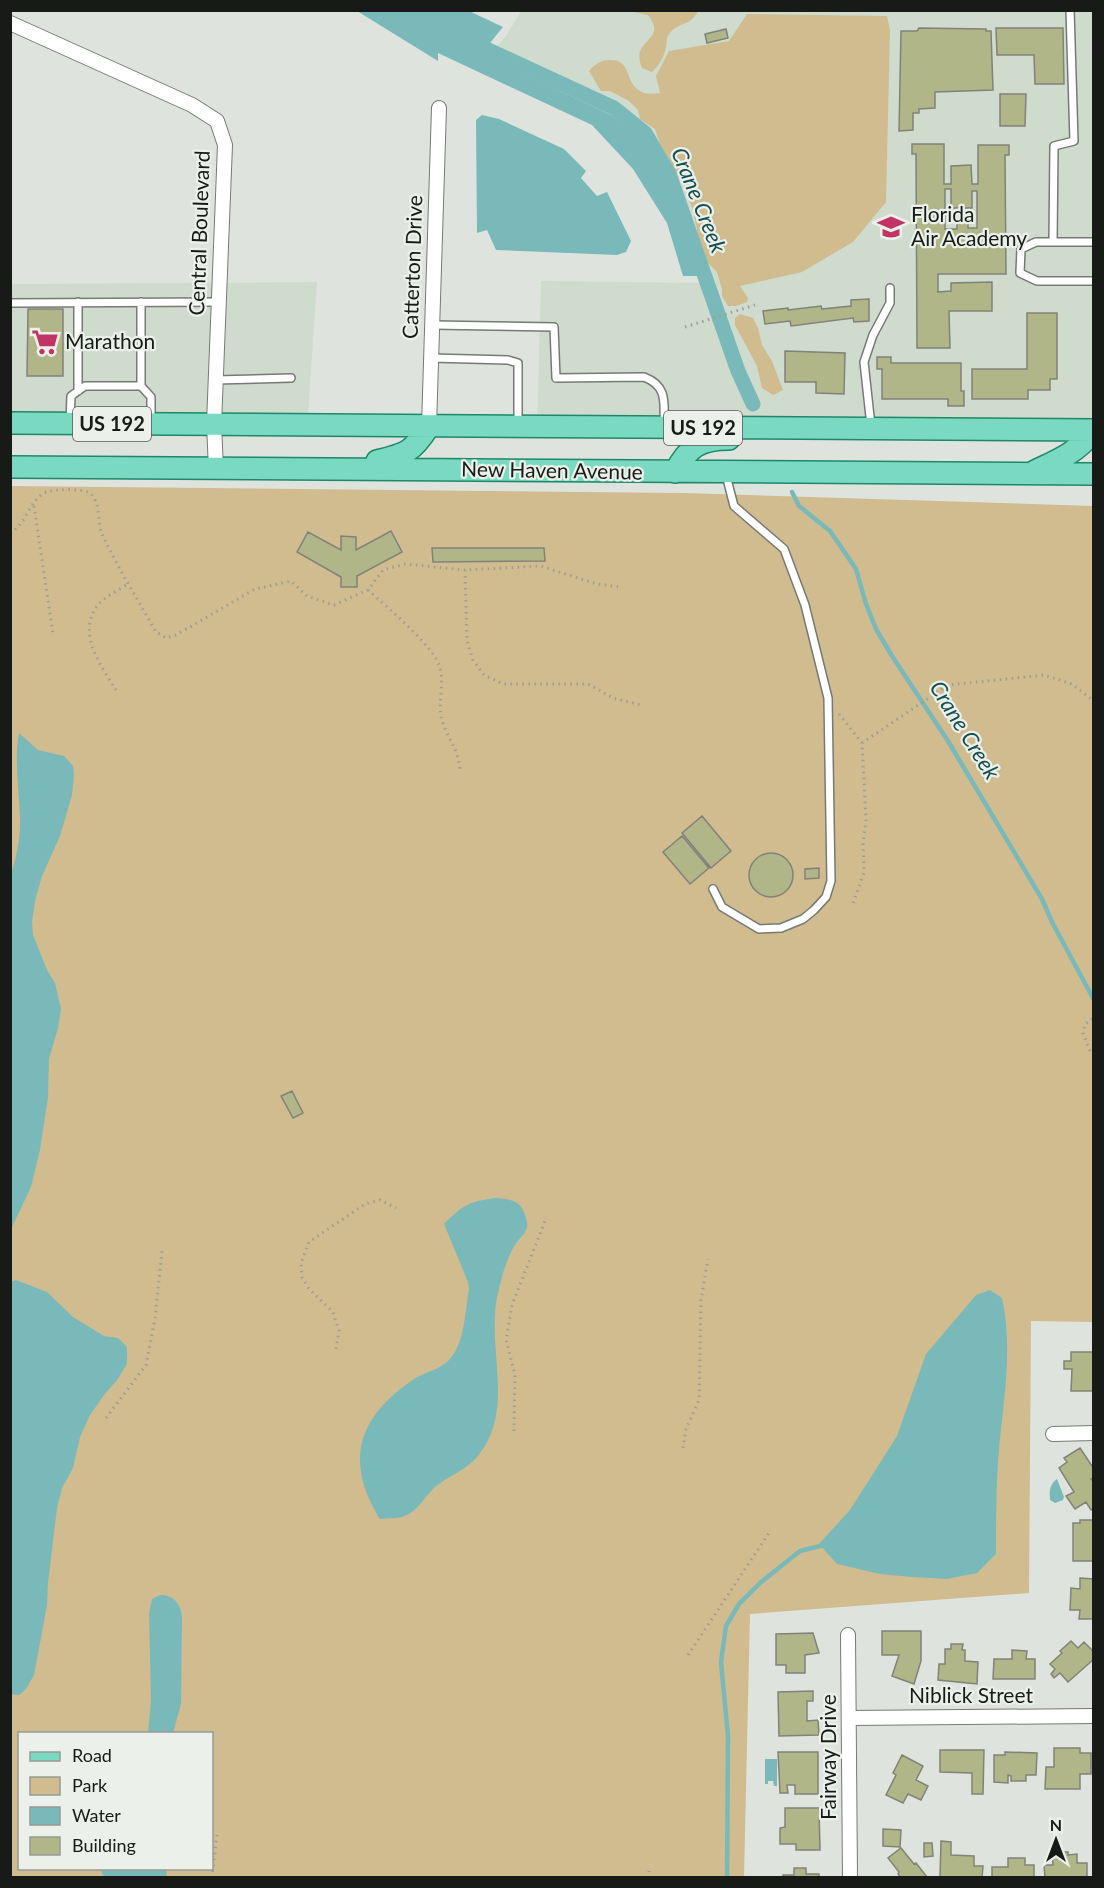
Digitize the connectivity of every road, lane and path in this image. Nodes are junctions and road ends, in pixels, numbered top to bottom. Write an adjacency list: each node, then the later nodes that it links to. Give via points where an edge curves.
1 (1070, 10): 4 (lane, via 1074,141 1054,146)
2 (10, 23): 10 (street, Central Boulevard, via 192,105 217,121 225,145)
3 (439, 108): 13 (street, Catterton Drive)
4 (1053, 242): 5 (lane); 6 (lane, via 1036,242 1021,249 1020,273 1037,281)
5 (1094, 242)
6 (1094, 281)
7 (890, 288): 27 (lane, via 890,303 864,362)
8 (78, 302): 9 (lane); 11 (lane); 19 (lane)
9 (141, 302): 10 (lane); 18 (lane)
10 (219, 302): 17 (street, Central Boulevard)
11 (10, 303)
12 (755, 305): 14 (path)
13 (432, 325): 15 (street, Catterton Drive); 26 (lane, via 554,327 556,378 644,377 655,381 664,402)
14 (685, 327)
15 (431, 358): 24 (street, Catterton Drive); 25 (lane, via 518,363)
16 (291, 378): 17 (lane)
17 (215, 380): 23 (street, Central Boulevard)
18 (141, 386): 19 (lane, via 85,386); 22 (lane, via 151,397)
19 (78, 391): 21 (lane, via 71,396)
20 (10, 423): 21 (main road, New Haven Avenue / US 192)
21 (70, 423): 22 (main road, New Haven Avenue / US 192)
22 (151, 424): 23 (main road, New Haven Avenue / US 192)
23 (214, 424): 24 (main road, New Haven Avenue / US 192); 31 (street, Central Boulevard)
24 (429, 426): 25 (main road, New Haven Avenue / US 192); 32 (main road, via 418,443 404,454)
25 (518, 427): 26 (main road, New Haven Avenue / US 192)
26 (664, 428): 27 (main road, New Haven Avenue / US 192)
27 (871, 429): 28 (main road, New Haven Avenue / US 192)
28 (899, 429): 29 (main road, New Haven Avenue / US 192); 33 (main road, via 844,441 708,440 683,455)
29 (1094, 430): 35 (main road, via 1072,453)
30 (10, 467): 31 (main road, New Haven Avenue / US 192)
31 (216, 469): 32 (main road, New Haven Avenue / US 192)
32 (347, 469): 33 (main road, New Haven Avenue / US 192)
33 (675, 472): 34 (main road, New Haven Avenue / US 192)
34 (726, 472): 35 (main road, New Haven Avenue / US 192); 45 (lane, via 734,506 784,549 805,605)
35 (1029, 474): 36 (main road, New Haven Avenue / US 192)
36 (1094, 474)
37 (34, 505): 38 (path, via 19,528); 40 (path, via 38,496 50,491 90,493 96,500 101,531); 43 (path)
38 (10, 533)
39 (465, 570): 41 (path, via 540,566); 42 (path, via 405,564 383,570); 47 (path, via 467,641 473,660 484,675 503,684 588,684 613,698)
40 (129, 583): 42 (path, via 156,632 166,638 255,589 291,581 307,596 334,605); 44 (path, via 99,604 90,621 94,654)
41 (620, 587)
42 (368, 590): 49 (path, via 428,647 440,664 442,722 459,754)
43 (53, 634)
44 (116, 690)
45 (828, 698): 48 (path); 50 (lane, via 831,881 826,897 803,919 781,928 759,929 722,907)
46 (1094, 700): 48 (path, via 1072,684 1044,675 948,685)
47 (641, 705)
48 (862, 743): 51 (path, via 864,873)
49 (460, 770)
50 (713, 889)
51 (853, 903)
52 (1093, 1019): 53 (path, via 1085,1024 1083,1033)
53 (1090, 1051)
54 (396, 1208): 58 (path, via 380,1200 365,1204 309,1242 301,1263 302,1277 333,1312 339,1331)
55 (545, 1221): 60 (path, via 512,1305 506,1340 515,1375)
56 (162, 1251): 59 (path, via 146,1365)
57 (708, 1258): 63 (path, via 701,1300 699,1400)
58 (336, 1349)
59 (106, 1418)
60 (514, 1431)
61 (1094, 1433): 62 (street)
62 (1053, 1434)
63 (682, 1448)
64 (771, 1530): 66 (path)
65 (848, 1635): 68 (street, Fairway Drive)
66 (688, 1655)
67 (1094, 1716): 68 (street, Niblick Street)
68 (850, 1718): 73 (street, Fairway Drive)
69 (217, 1835): 70 (path)
70 (213, 1869)
71 (649, 1871): 72 (path)
72 (649, 1878)
73 (850, 1878)

